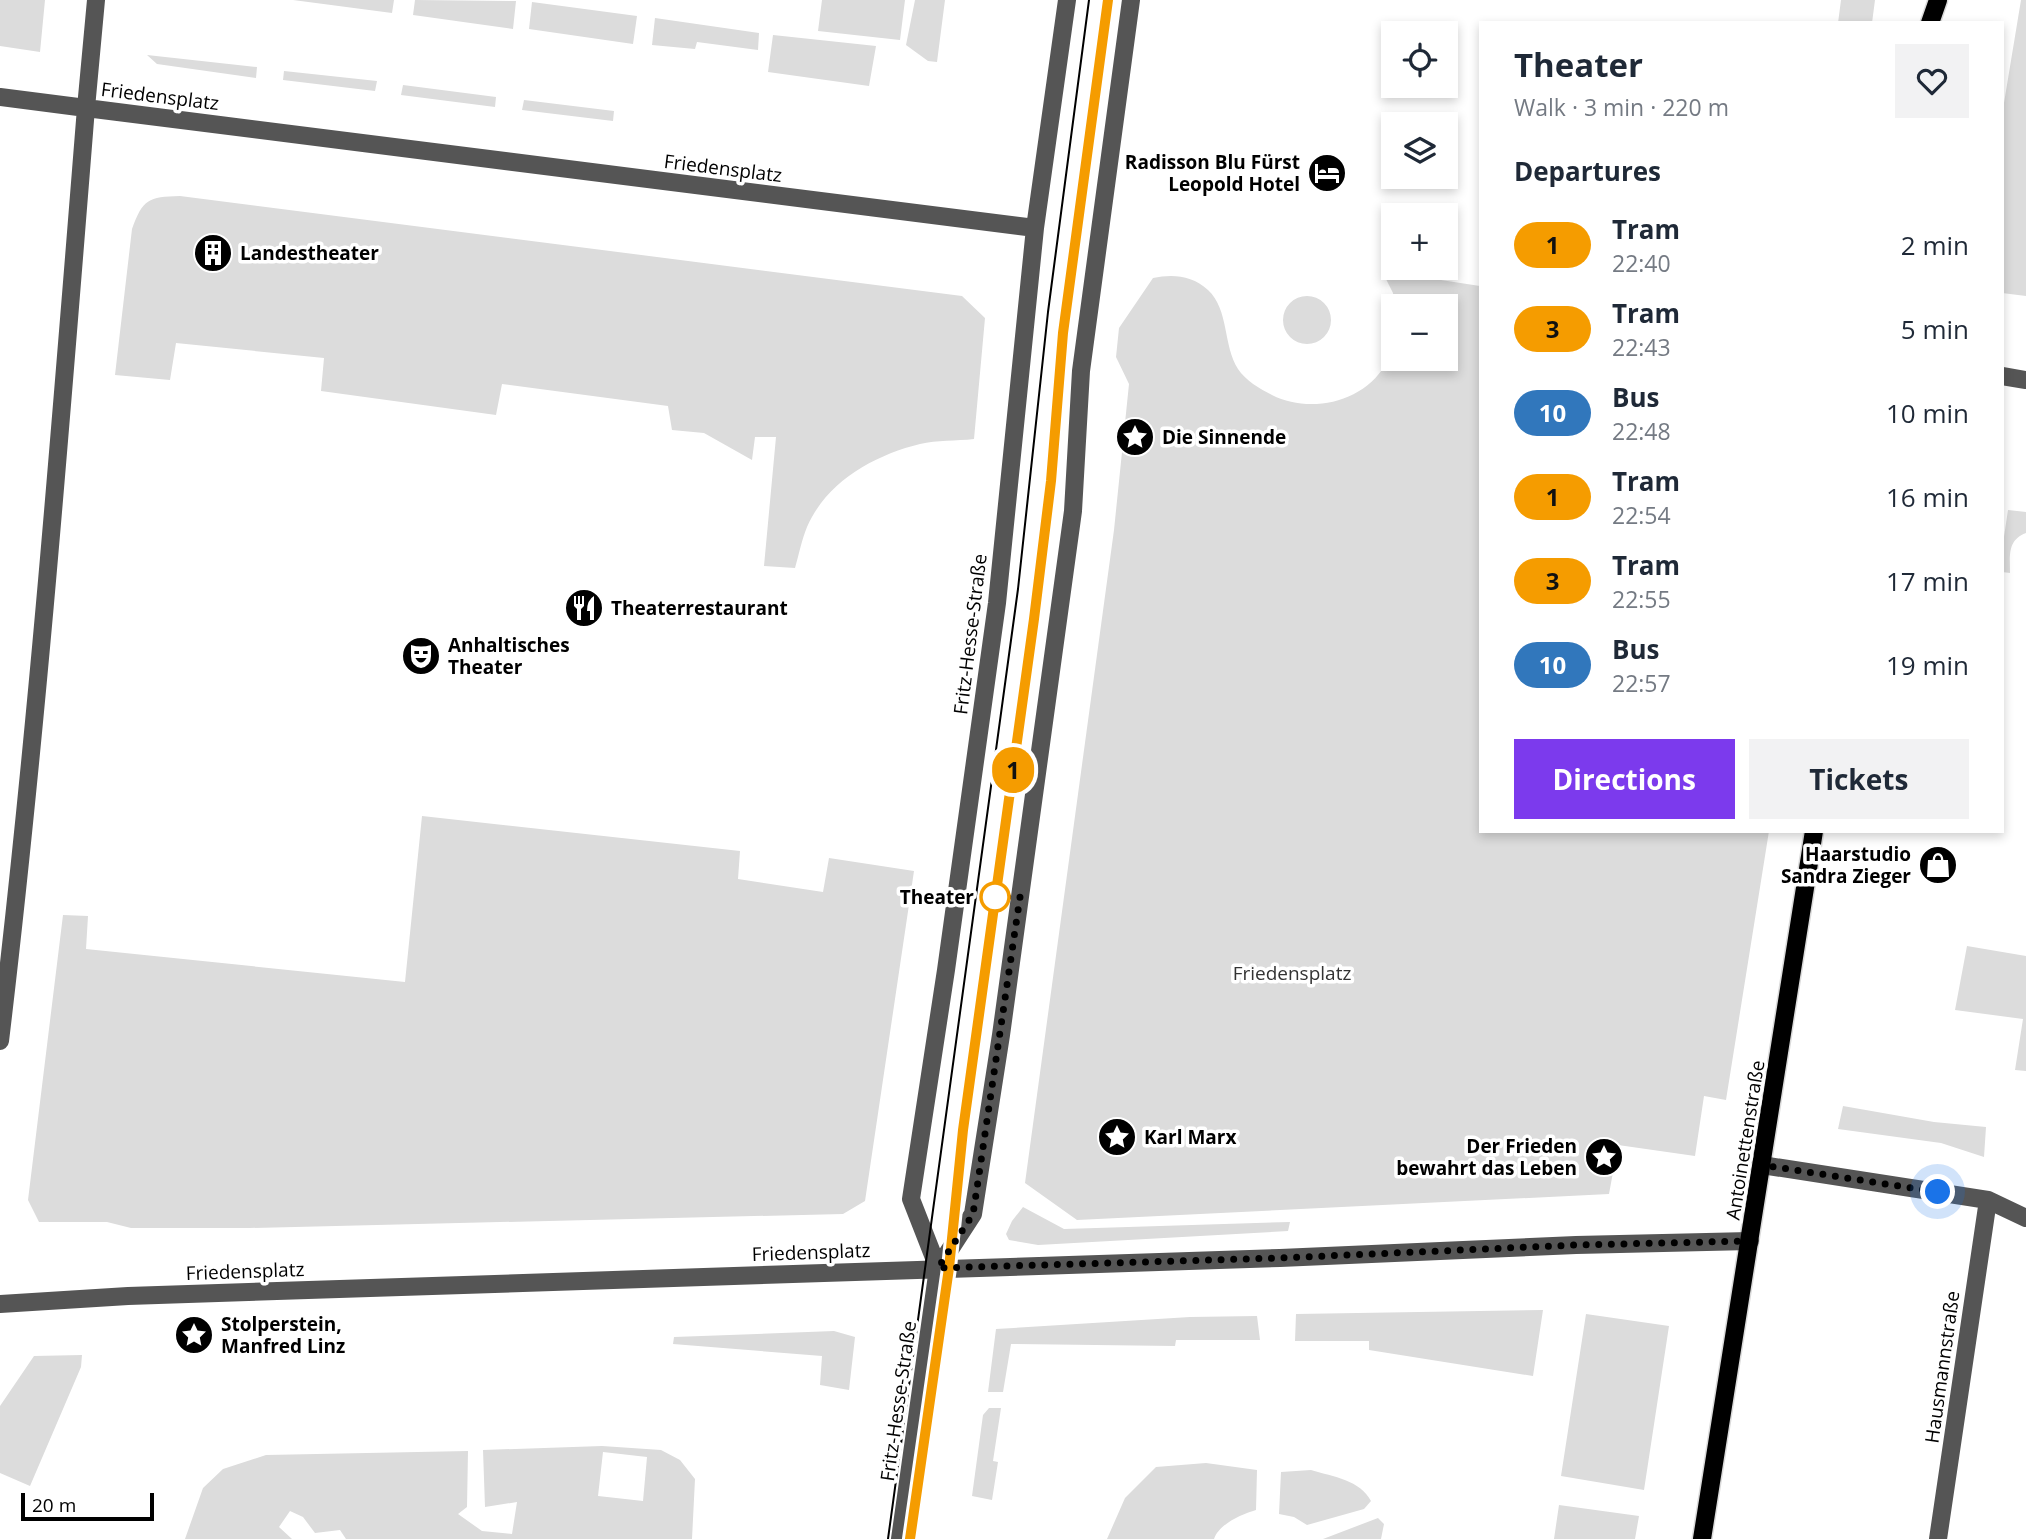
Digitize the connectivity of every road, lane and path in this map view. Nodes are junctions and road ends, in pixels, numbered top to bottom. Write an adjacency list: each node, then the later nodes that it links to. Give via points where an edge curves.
1 (96, 0): 8 (street)
2 (1067, 0): 9 (street, Fritz-Hesse-Straße)
3 (1131, 0): 18 (street, Fritz-Hesse-Straße, via 1082,371 1071,525 973,1214)
4 (1925, 0): 6 (main road)
5 (1938, 0): 6 (main road)
6 (1930, 21)
7 (0, 97): 8 (street)
8 (86, 108): 9 (street, Friedensplatz); 13 (street, Friedensplatz, via 43,633)
9 (1035, 228): 18 (street, Fritz-Hesse-Straße, via 997,603 911,1199)
10 (2004, 376): 11 (street)
11 (2026, 380)
12 (1814, 833): 14 (main road, Antoinettenstraße)
13 (0, 1041)
14 (1762, 1165): 15 (street); 17 (main road, Antoinettenstraße)
15 (1988, 1200): 16 (street); 22 (street, Hausmannstraße)
16 (2026, 1218)
17 (1750, 1241): 18 (street, Friedensplatz); 21 (main road, Antoinettenstraße)
18 (938, 1268): 19 (street, Friedensplatz); 20 (street, Fritz-Hesse-Straße)
19 (0, 1304)
20 (900, 1539)
21 (1702, 1539)
22 (1938, 1539)

